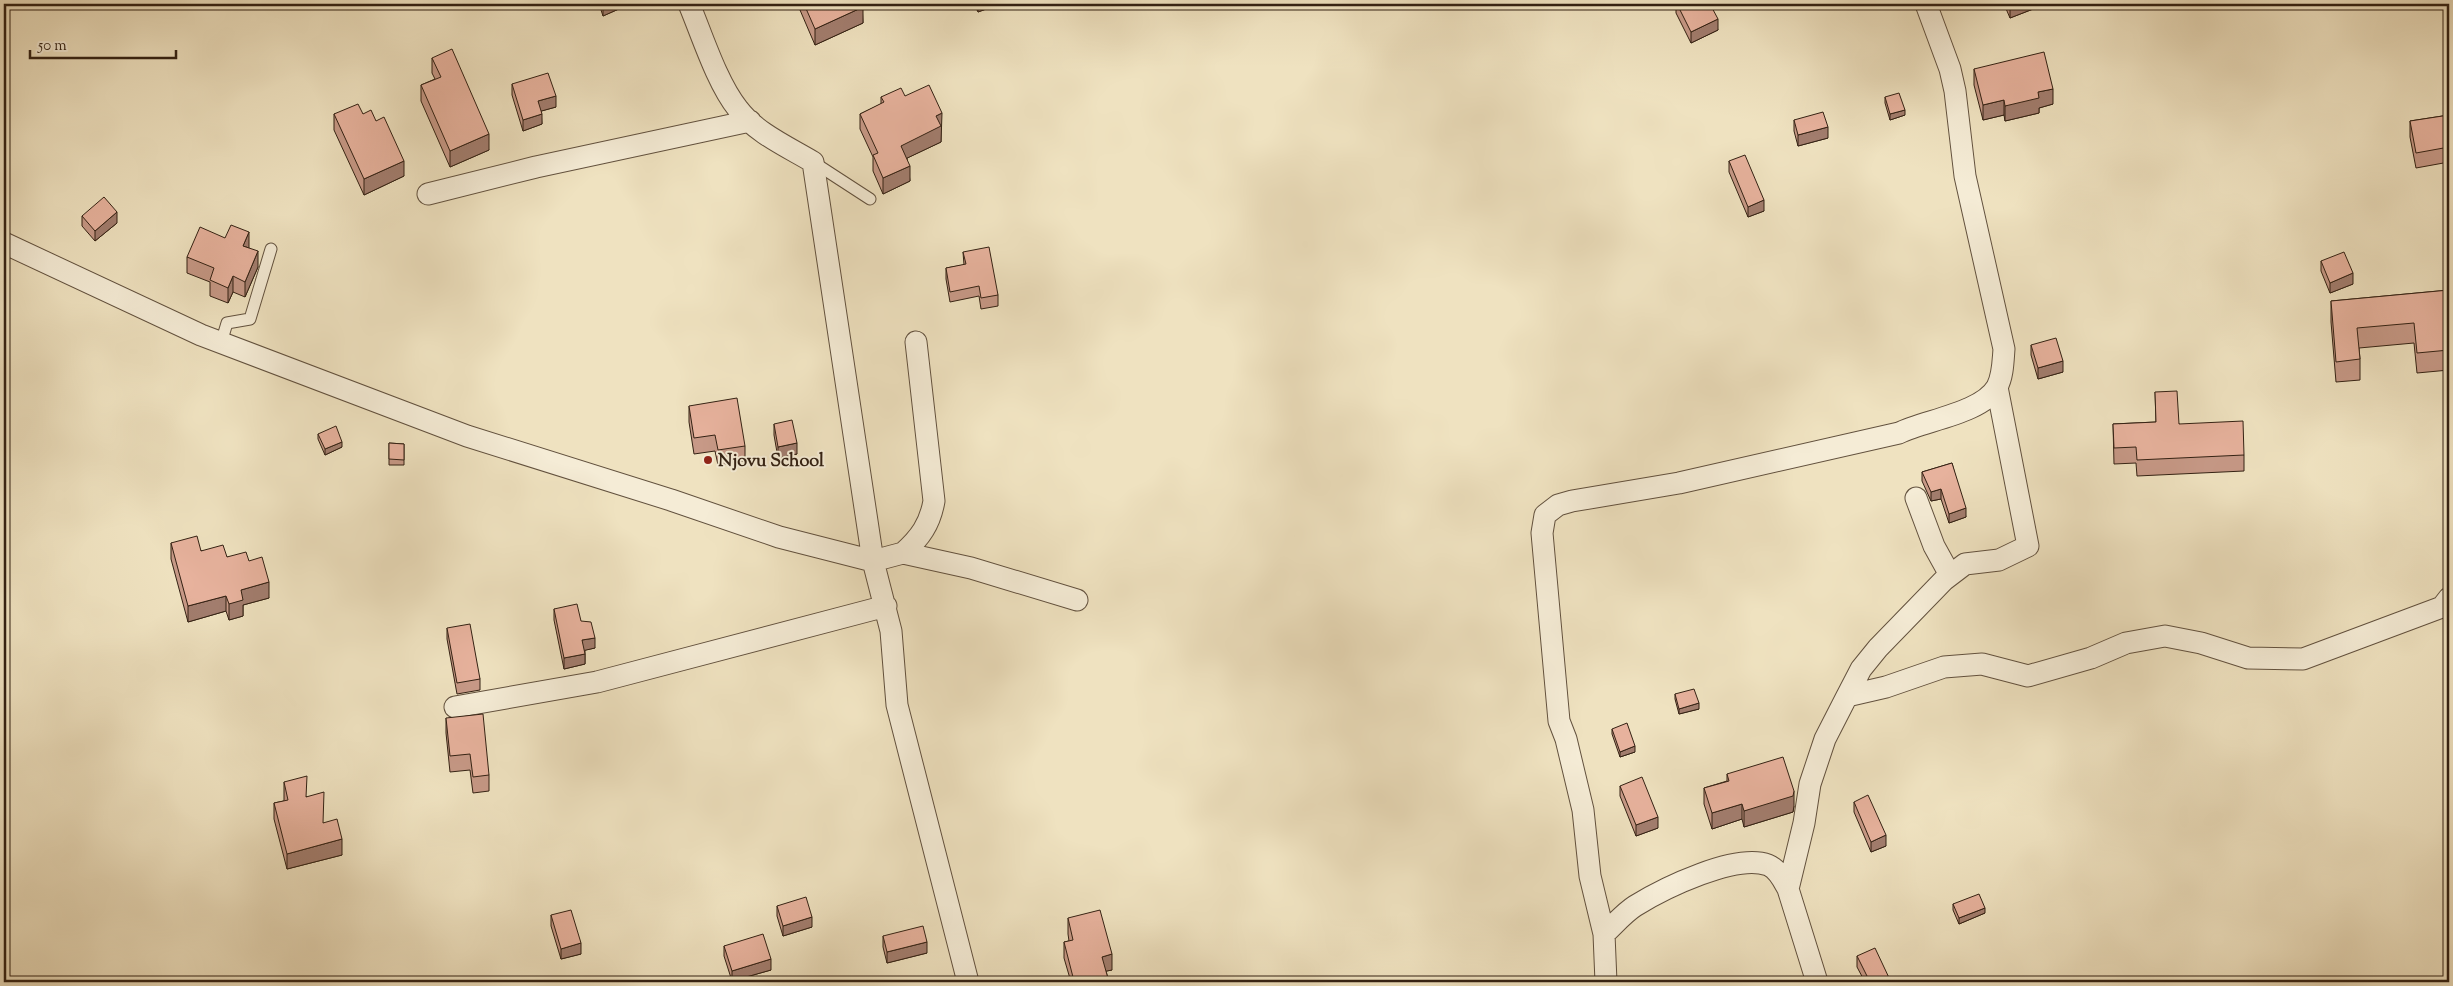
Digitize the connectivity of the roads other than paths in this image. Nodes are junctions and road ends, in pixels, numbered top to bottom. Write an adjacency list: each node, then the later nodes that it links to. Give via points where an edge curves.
1 (689, 4): 3 (street, via 726,89)
2 (1926, 4): 11 (street, via 1955,91 1964,176 2004,349)
3 (750, 121): 4 (street); 5 (street)
4 (814, 162): 6 (lane); 14 (street)
5 (428, 194)
6 (870, 200)
7 (4, 243): 10 (street)
8 (271, 249): 10 (lane, via 250,319 227,323)
9 (916, 342): 13 (street, via 934,501 926,528)
10 (221, 343): 14 (street, via 467,436 779,537)
11 (1997, 387): 15 (street, via 2028,546 1998,560 1965,564); 22 (street, via 1984,401 1968,409 1900,433 1679,484 1572,501 1558,505 1545,515 1542,533 1559,721 1583,810 1590,876)
12 (1916, 498): 15 (street, via 1934,546)
13 (903, 553): 14 (street); 17 (street, via 971,568)
14 (873, 561): 18 (street)
15 (1950, 576): 19 (street, via 1878,648 1860,669)
16 (2449, 598): 19 (street, via 2442,606 2303,659 2248,658 2165,636 2126,643 2091,658 2028,676 1982,664 1944,667 1886,687)
17 (1077, 600)
18 (886, 606): 20 (street, via 597,682); 23 (street, via 902,730)
19 (1847, 696): 21 (street, via 1825,739 1810,784)
20 (455, 707)
21 (1788, 888): 22 (street, via 1770,866 1755,862 1732,865 1663,891 1634,907); 25 (street)
22 (1604, 934): 24 (street)
23 (968, 982)
24 (1606, 982)
25 (1817, 982)

